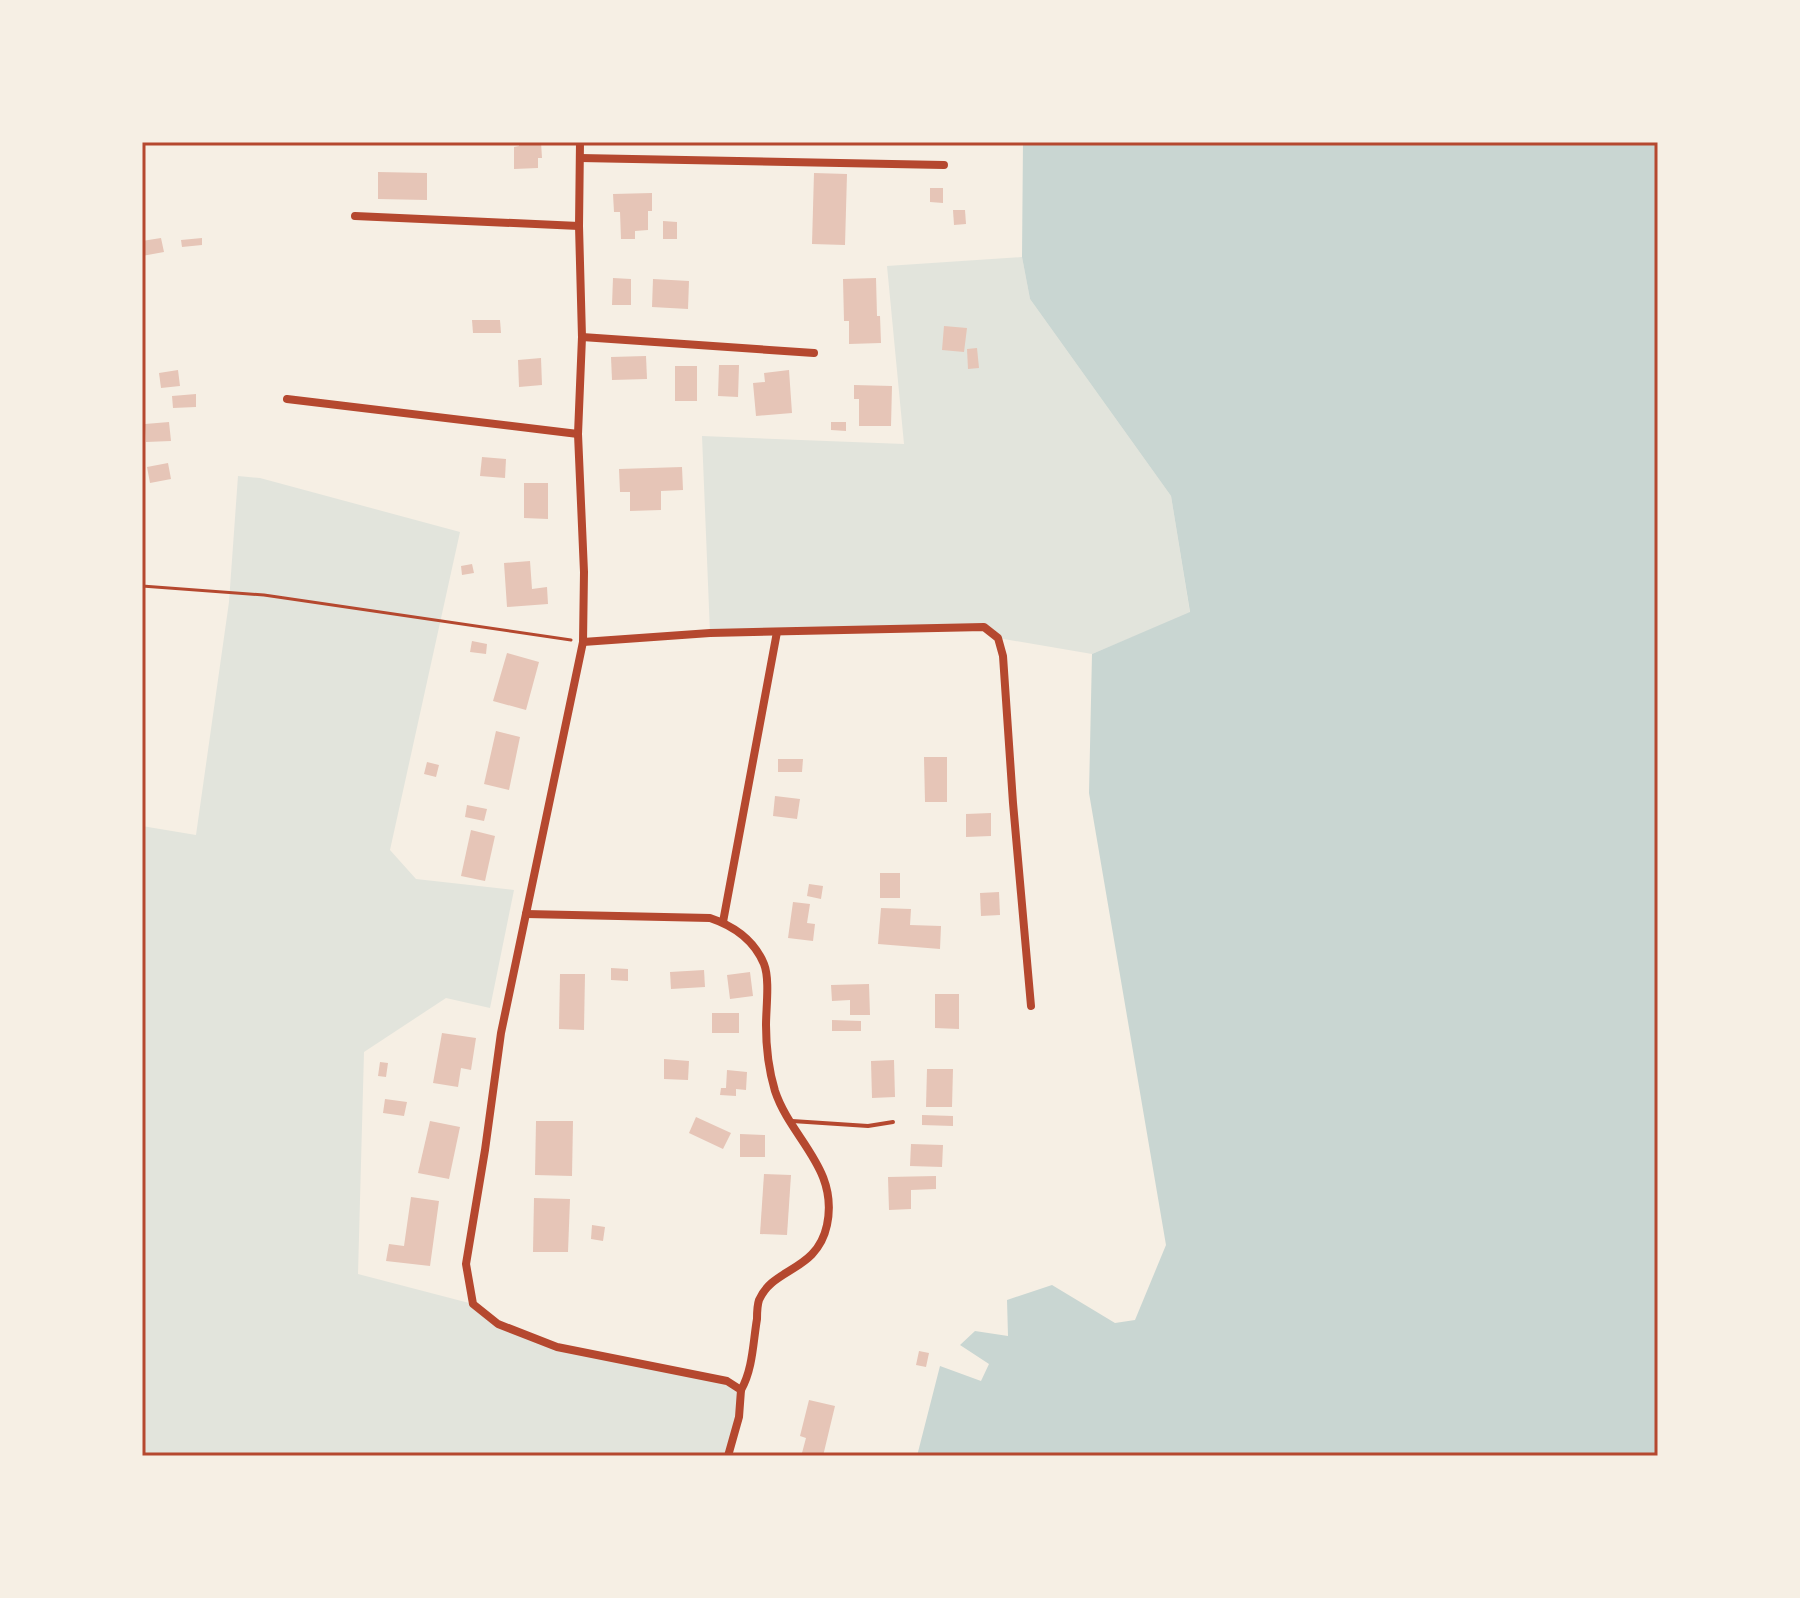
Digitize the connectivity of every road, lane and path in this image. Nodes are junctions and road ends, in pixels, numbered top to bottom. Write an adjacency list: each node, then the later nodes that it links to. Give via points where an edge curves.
1 (580, 142): 2 (street)
2 (580, 158): 3 (street); 5 (street)
3 (944, 165)
4 (355, 216): 5 (street)
5 (579, 226): 6 (street)
6 (582, 337): 7 (street); 9 (street)
7 (814, 353)
8 (287, 399): 9 (street)
9 (578, 434): 12 (street)
10 (142, 586): 12 (path, via 264,595)
11 (777, 632): 12 (street); 14 (street); 15 (street, via 984,627 998,638)
12 (583, 642): 13 (street)
13 (526, 914): 14 (street); 18 (street, via 501,1033 466,1264 473,1304 498,1324 557,1347 727,1381)
14 (723, 922): 16 (street, via 754,946 765,967 769,1062)
15 (1031, 1006)
16 (789, 1121): 17 (lane, via 868,1126); 18 (street, via 826,1185 826,1227 809,1259 771,1283 759,1301 748,1377)
17 (893, 1122)
18 (741, 1390): 19 (street)
19 (728, 1456)

